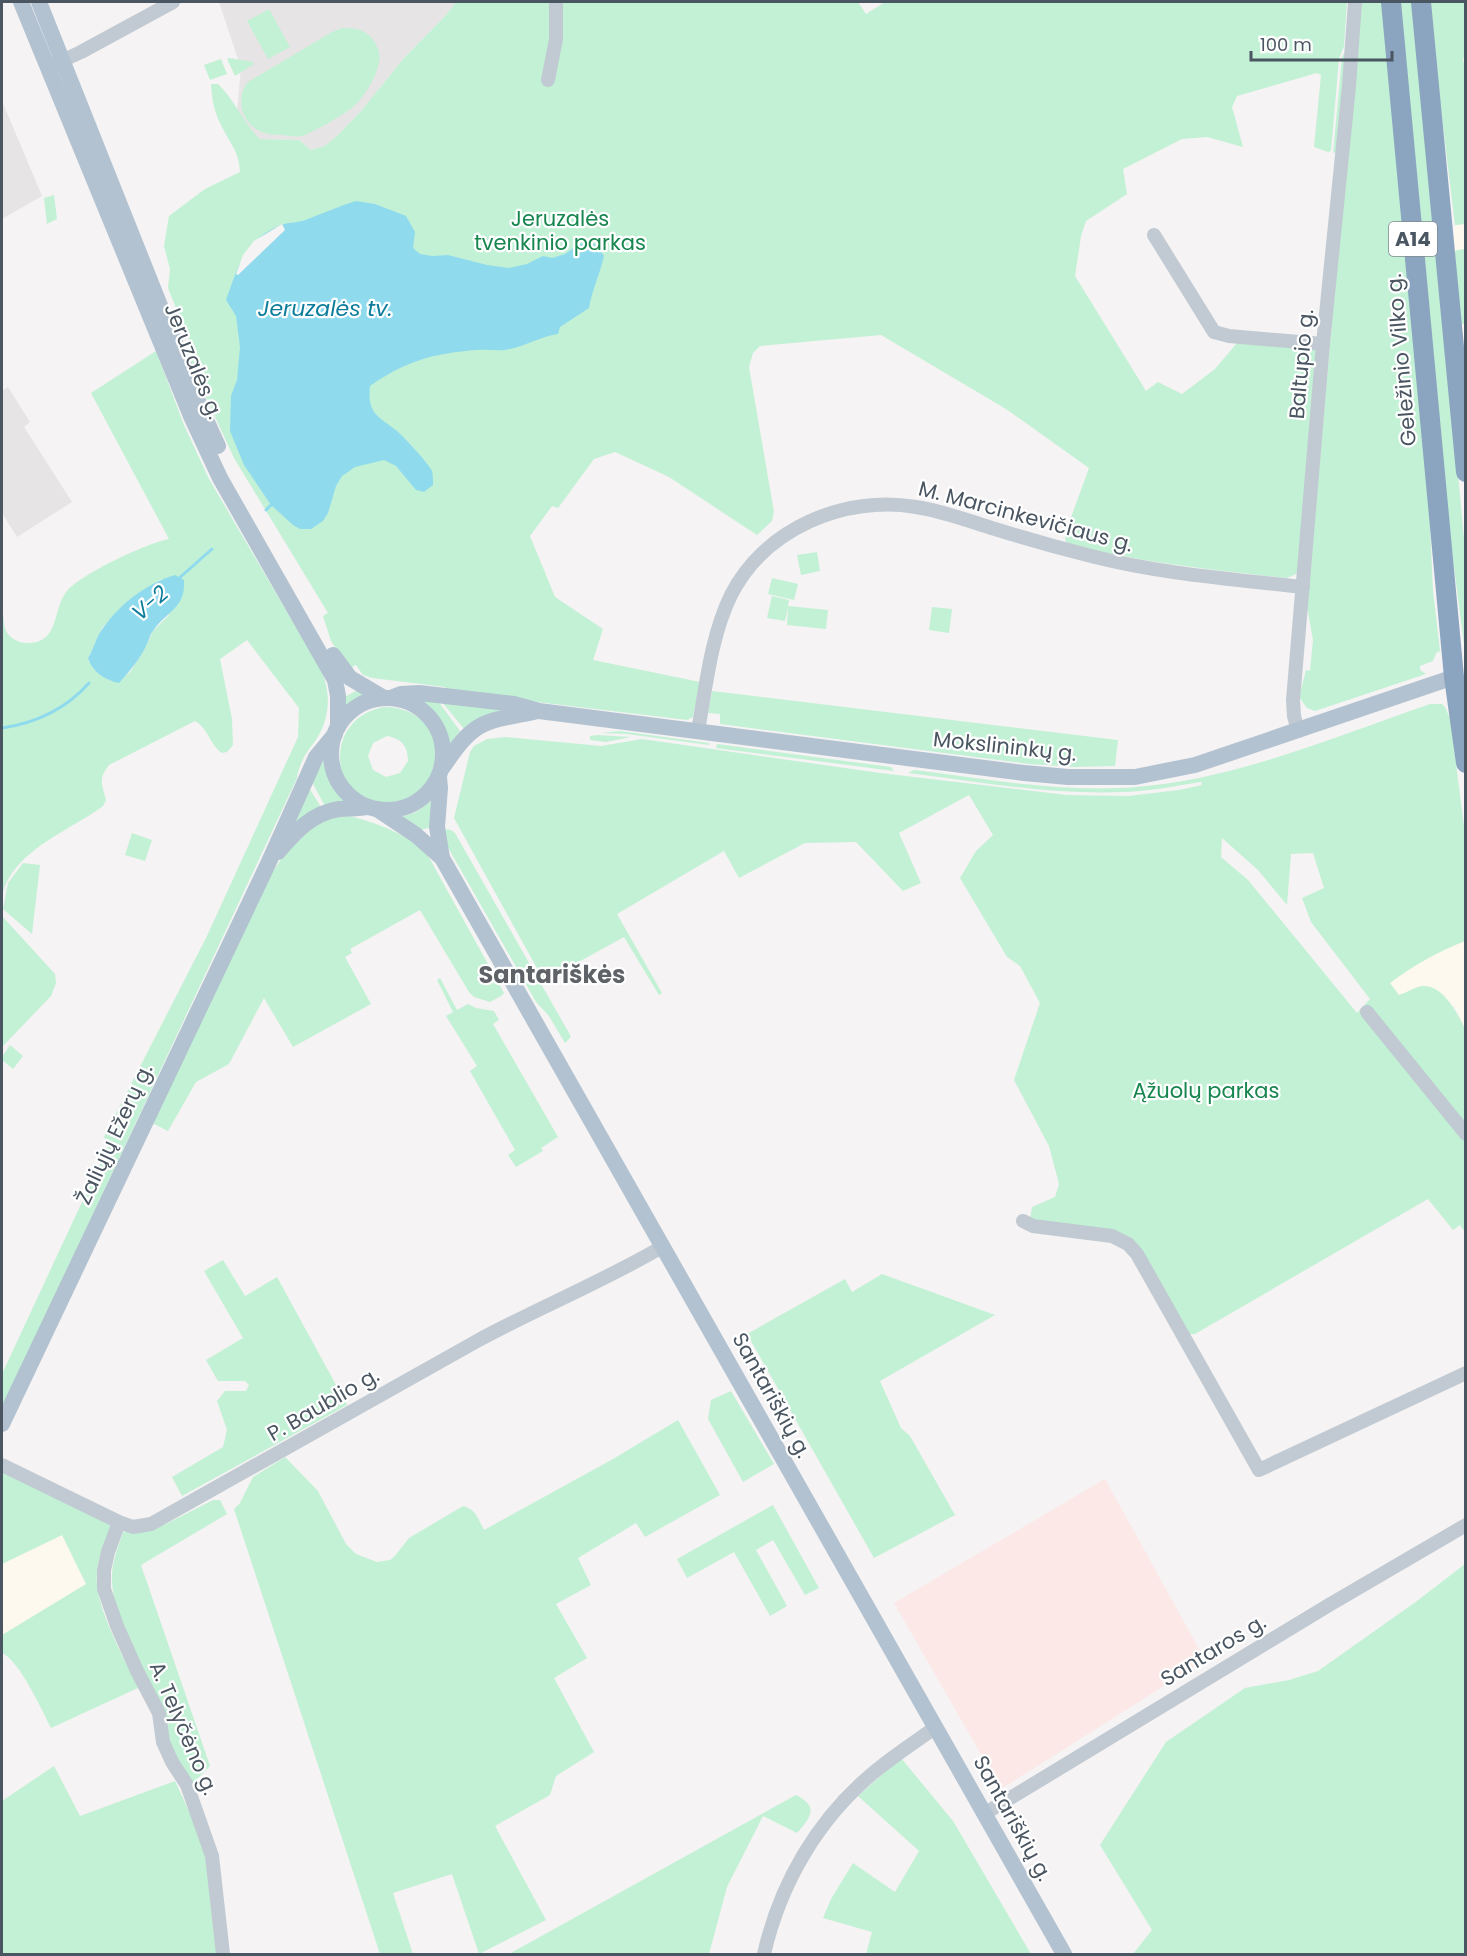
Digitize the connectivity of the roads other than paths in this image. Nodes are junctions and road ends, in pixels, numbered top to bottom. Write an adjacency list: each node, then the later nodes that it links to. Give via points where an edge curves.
1 (21, 2): 8 (main road, Jeruzalės g.)
2 (39, 2): 8 (main road, Jeruzalės g.)
3 (173, 2): 8 (street)
4 (556, 2): 9 (street, via 556,39)
5 (1355, 2): 11 (street, Baltupio g.)
6 (1391, 2): 14 (highway, Geležinio Vilko g. / A14)
7 (1421, 2): 12 (highway, A14)
8 (56, 63): 15 (main road, Jeruzalės g., via 230,474 339,666 350,678); 17 (main road, Jeruzalės g., via 191,416 248,528 336,680)
9 (548, 80)
10 (1154, 235): 11 (street, via 1214,332)
11 (1323, 344): 13 (street, Baltupio g.)
12 (1466, 472)
13 (1303, 587): 18 (street, M. Marcinkevičiaus g., via 1138,567 917,507 887,504 848,508 809,520 792,531 762,555 740,581 718,629); 19 (street, Baltupio g., via 1293,700)
14 (1460, 675): 19 (main road, Mokslininkų g.); 20 (highway, A14)
15 (388, 698): 16 (main road, Mokslininkų g., via 419,693 513,704); 17 (main road, via 362,704); 21 (main road, via 415,705 433,721 443,744)
16 (539, 711): 18 (main road, Mokslininkų g.); 21 (main road, Mokslininkų g., via 477,727 458,745)
17 (337, 731): 22 (main road, via 332,753 334,772 347,793); 24 (main road, Žaliųjų Ežerų g., via 316,758)
18 (698, 731): 19 (main road, Mokslininkų g., via 1024,773 1114,778 1179,769)
19 (1298, 731)
20 (1466, 763)
21 (440, 774): 22 (main road, via 424,797 413,804); 23 (main road, Santariškių g., via 437,827)
22 (373, 808): 23 (main road, Santariškių g., via 416,835); 24 (main road, Žaliųjų Ežerų g., via 340,809 315,816)
23 (442, 858): 28 (main road, Santariškių g.)
24 (268, 864): 30 (main road, Žaliųjų Ežerų g.)
25 (1367, 1012): 26 (street)
26 (1466, 1134)
27 (1023, 1221): 29 (street, via 1033,1226 1112,1236 1128,1244 1259,1470)
28 (662, 1247): 32 (street, P. Baublio g., via 598,1282 527,1313 160,1520 142,1527); 34 (main road, Santariškių g.)
29 (1466, 1373)
30 (2, 1424)
31 (2, 1465): 32 (street, P. Baublio g.)
32 (119, 1522): 36 (street, A. Telyčėno g., via 104,1570 106,1596 159,1713 163,1742 187,1785 212,1856)
33 (1466, 1525): 35 (street, Santaros g.)
34 (936, 1727): 35 (main road, Santariškių g.); 37 (street, via 850,1794 814,1838 778,1905)
35 (984, 1814): 38 (main road, Santariškių g.)
36 (224, 1954)
37 (764, 1954)
38 (1064, 1954)

